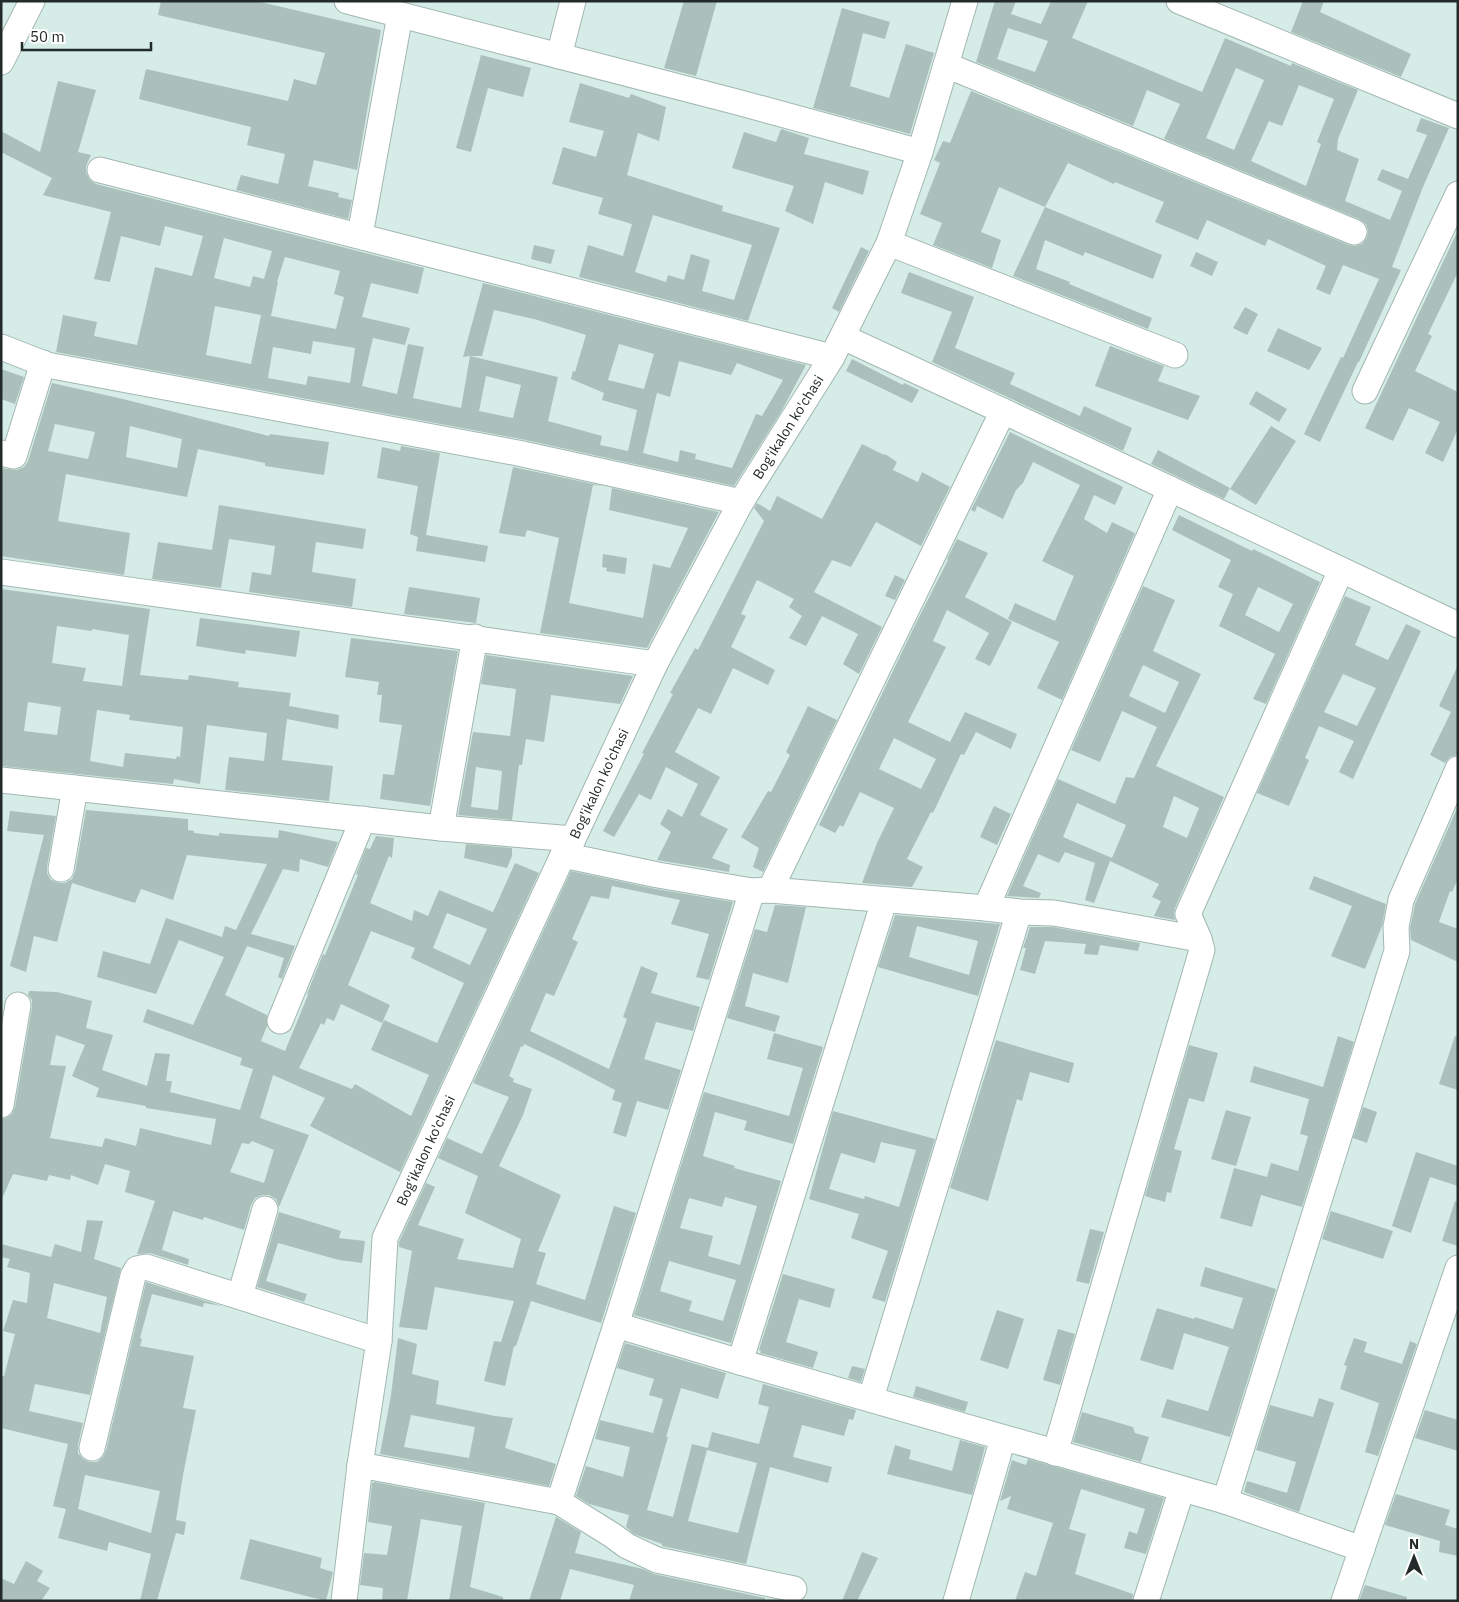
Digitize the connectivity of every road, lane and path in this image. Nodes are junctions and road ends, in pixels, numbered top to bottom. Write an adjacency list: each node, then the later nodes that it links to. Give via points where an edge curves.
1 (32, 1): 8 (street)
2 (347, 1): 6 (street)
3 (573, 1): 7 (street)
4 (965, 1): 9 (street, Bog'ikalon ko'chasi)
5 (1179, 1): 10 (street)
6 (400, 15): 7 (street); 15 (street)
7 (559, 56): 11 (street)
8 (1, 62)
9 (946, 65): 11 (street, Bog'ikalon ko'chasi); 14 (street)
10 (1458, 116)
11 (920, 152): 16 (street, Bog'ikalon ko'chasi)
12 (100, 170): 15 (street)
13 (1458, 194): 21 (street)
14 (1354, 232)
15 (360, 235): 18 (street)
16 (889, 243): 18 (street, Bog'ikalon ko'chasi); 19 (street)
17 (1, 346): 20 (street)
18 (837, 347): 22 (street); 25 (street, Bog'ikalon ko'chasi)
19 (1175, 355)
20 (43, 364): 23 (street, via 14,456); 25 (street, via 518,453)
21 (1365, 391)
22 (1003, 411): 24 (street); 38 (street)
23 (1, 454)
24 (1170, 489): 26 (street); 40 (street)
25 (741, 502): 30 (street, Bog'ikalon ko'chasi)
26 (1341, 570): 28 (street); 42 (street, via 1188,914)
27 (1, 572): 29 (street)
28 (1458, 625)
29 (475, 637): 30 (street); 35 (street)
30 (655, 664): 36 (street, Bog'ikalon ko'chasi)
31 (1458, 769): 58 (street, via 1402,900 1396,927 1398,951)
32 (1, 780): 33 (street)
33 (75, 788): 34 (street); 37 (street)
34 (363, 819): 35 (street); 44 (street)
35 (441, 828): 36 (street)
36 (568, 847): 38 (street, via 658,875); 50 (street, Bog'ikalon ko'chasi, via 385,1238)
37 (61, 869)
38 (761, 890): 39 (street); 49 (street)
39 (884, 901): 40 (street); 51 (street)
40 (986, 908): 41 (street)
41 (1019, 912): 42 (street, via 1054,913); 52 (street)
42 (1199, 939): 55 (street, via 1202,950)
43 (18, 1005): 45 (street)
44 (280, 1021)
45 (1, 1106)
46 (265, 1209): 48 (street)
47 (1458, 1268): 60 (street)
48 (240, 1296): 50 (street); 54 (street, via 146,1267 137,1269)
49 (616, 1325): 51 (street); 59 (street)
50 (380, 1341): 56 (street, Bog'ikalon ko'chasi)
51 (740, 1362): 52 (street)
52 (871, 1398): 53 (street)
53 (1003, 1438): 55 (street); 63 (street)
54 (92, 1448)
55 (1055, 1453): 57 (street)
56 (360, 1465): 59 (street); 62 (street, Bog'ikalon ko'chasi)
57 (1182, 1489): 58 (street); 64 (street)
58 (1225, 1501): 60 (street)
59 (558, 1502): 61 (street, via 627,1546 657,1560)
60 (1362, 1549): 65 (street)
61 (794, 1589)
62 (344, 1601)
63 (956, 1601)
64 (1146, 1601)
65 (1344, 1601)

